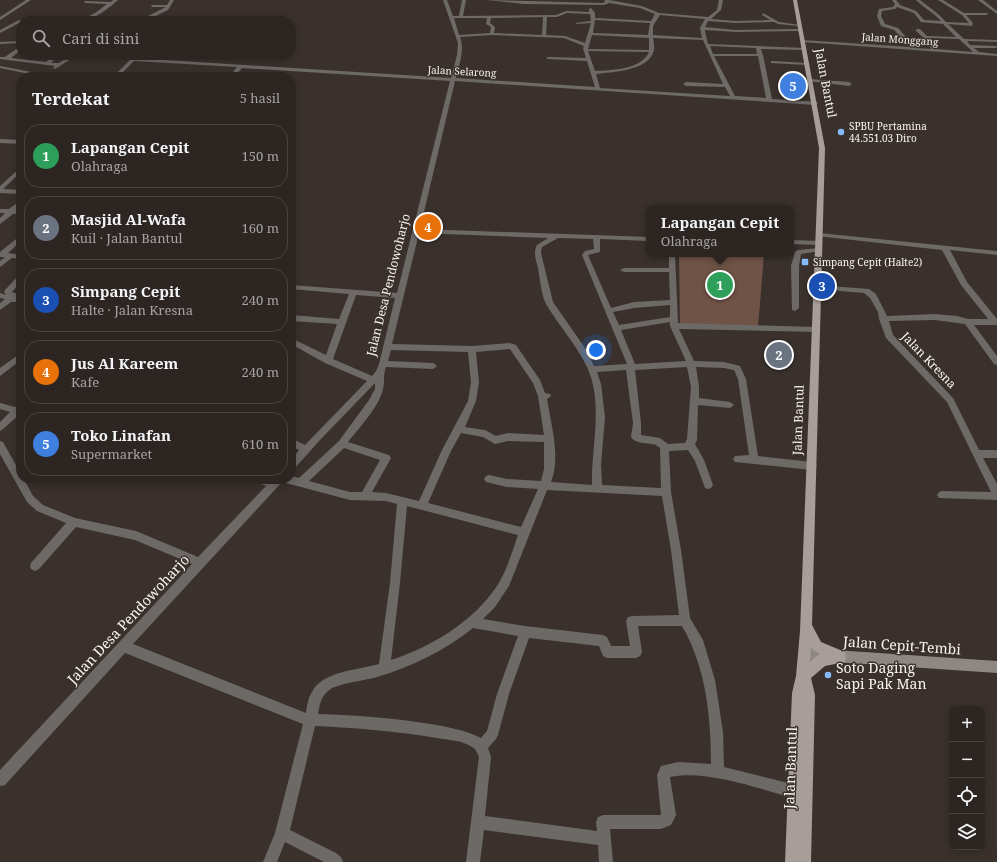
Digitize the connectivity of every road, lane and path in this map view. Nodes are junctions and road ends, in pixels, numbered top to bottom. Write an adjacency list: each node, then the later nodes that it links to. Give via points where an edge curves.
1 (29, 0): 38 (street)
2 (116, 0): 19 (street)
3 (172, 0): 22 (street)
4 (445, 0): 36 (street, Jalan Desa Pendowoharjo)
5 (464, 0): 37 (street)
6 (488, 0): 20 (street)
7 (721, 0): 40 (street, via 719,10)
8 (794, 0): 50 (main road, Jalan Bantul)
9 (918, 0): 47 (street, via 934,11)
10 (940, 0): 28 (street)
11 (980, 0): 30 (street)
12 (524, 1): 17 (street); 20 (street)
13 (551, 1): 17 (street); 18 (street)
14 (607, 1): 18 (street, via 606,4); 26 (street, via 655,11)
15 (85, 2): 19 (street)
16 (896, 2): 23 (street); 47 (street, via 915,12 923,21); 76 (street, via 894,8 880,10 883,25 896,29)
17 (532, 3): 34 (street)
18 (590, 3): 25 (street)
19 (111, 4): 31 (street)
20 (495, 5): 33 (street)
21 (152, 6): 22 (street)
22 (169, 6): 32 (street)
23 (876, 7)
24 (615, 12): 41 (street)
25 (593, 13): 35 (street, via 566,12 560,16); 42 (street)
26 (658, 14): 40 (street); 43 (street)
27 (763, 14): 45 (street)
28 (963, 14): 29 (street); 47 (street, via 971,25)
29 (987, 14)
30 (997, 14)
31 (93, 16)
32 (152, 16)
33 (491, 16): 34 (street); 37 (street); 57 (street, via 488,25 493,27)
34 (529, 16): 35 (street)
35 (545, 16): 61 (street)
36 (450, 17): 37 (street); 60 (street, Jalan Desa Pendowoharjo)
37 (462, 17)
38 (0, 19)
39 (668, 19): 40 (street)
40 (707, 20): 44 (street); 51 (street)
41 (614, 21): 42 (street); 43 (street)
42 (593, 22): 46 (street); 58 (street); 59 (street, via 619,27)
43 (651, 22): 62 (street)
44 (749, 22): 45 (street); 53 (street)
45 (774, 22): 50 (street)
46 (577, 23)
47 (945, 23): 66 (street)
48 (16, 24): 54 (street)
49 (475, 28): 56 (street)
50 (800, 28): 53 (street, via 762,33); 71 (main road, Jalan Bantul)
51 (702, 30): 55 (street); 64 (street); 65 (street)
52 (918, 30): 63 (street)
53 (755, 31): 65 (street)
54 (0, 32)
55 (724, 33)
56 (474, 34): 57 (street); 60 (street)
57 (492, 34): 61 (street)
58 (592, 34): 59 (street); 75 (street)
59 (620, 35): 62 (street)
60 (457, 36): 103 (street, Jalan Desa Pendowoharjo, via 460,48)
61 (544, 36): 75 (street, via 568,37)
62 (650, 36): 64 (street); 77 (street)
63 (926, 37): 66 (street); 78 (street)
64 (704, 39): 70 (street)
65 (739, 39): 70 (street); 73 (street, Jalan Monggang)
66 (961, 39): 67 (street); 72 (street)
67 (997, 41)
68 (16, 42): 69 (street)
69 (0, 43)
70 (708, 45): 81 (street)
71 (803, 45): 73 (street, Jalan Monggang); 76 (street, Jalan Monggang); 94 (main road, Jalan Bantul)
72 (969, 46): 74 (street); 80 (street)
73 (757, 47): 82 (street)
74 (996, 47)
75 (586, 48): 77 (street); 91 (street)
76 (915, 49): 78 (street, Jalan Monggang)
77 (652, 51): 102 (street, via 649,57 638,65)
78 (936, 51): 80 (street, Jalan Monggang)
79 (16, 52): 86 (street)
80 (978, 54): 83 (street, Jalan Monggang)
81 (711, 55): 82 (street); 107 (street)
82 (761, 55): 110 (street)
83 (997, 55)
84 (0, 58): 86 (street)
85 (548, 58): 91 (street)
86 (6, 59): 93 (street)
87 (52, 60): 93 (street)
88 (68, 60): 95 (street)
89 (132, 60): 100 (street)
90 (151, 60): 96 (street, Jalan Selarong)
91 (589, 60): 102 (street)
92 (773, 62): 94 (street)
93 (46, 64): 95 (street)
94 (807, 64): 104 (main road, Jalan Bantul)
95 (60, 65): 99 (street)
96 (242, 65): 101 (street); 103 (street, Jalan Selarong)
97 (0, 67): 98 (street)
98 (25, 72)
99 (50, 72)
100 (120, 72)
101 (236, 72)
102 (594, 73): 108 (street)
103 (454, 80): 108 (street, Jalan Selarong); 122 (street, Jalan Desa Pendowoharjo)
104 (810, 80): 106 (street); 111 (main road, Jalan Bantul)
105 (686, 84): 107 (street)
106 (849, 84)
107 (726, 86): 109 (street)
108 (598, 88): 109 (street, Jalan Selarong)
109 (733, 97): 110 (street, Jalan Selarong)
110 (769, 99): 111 (street, Jalan Selarong)
111 (815, 103): 128 (main road, Jalan Bantul, via 822,148)
112 (0, 141): 113 (street)
113 (16, 142)
114 (16, 174): 115 (street)
115 (0, 190): 116 (street)
116 (16, 192)
117 (16, 207): 119 (street)
118 (0, 211): 119 (street)
119 (11, 212): 120 (street); 121 (street)
120 (16, 212)
121 (0, 222)
122 (416, 231): 123 (street); 144 (street, Jalan Desa Pendowoharjo)
123 (556, 236): 124 (street); 169 (street, via 538,247 546,292 549,302)
124 (596, 238): 125 (street); 150 (street, via 598,251 587,252 585,255)
125 (646, 239)
126 (16, 241): 131 (street)
127 (794, 242): 128 (street)
128 (819, 243): 129 (street); 140 (main road, Jalan Bantul); 149 (street, via 798,252 795,266)
129 (945, 248): 130 (street); 155 (street, via 964,283)
130 (997, 253)
131 (1, 254): 132 (street)
132 (10, 256): 133 (street); 135 (street)
133 (16, 257)
134 (672, 257): 137 (street)
135 (0, 265)
136 (624, 270): 137 (street)
137 (672, 270): 147 (street)
138 (16, 283): 143 (street, via 8,292)
139 (296, 286): 141 (street)
140 (816, 287): 152 (street, Jalan Kresna, via 869,292); 158 (main road, Jalan Bantul)
141 (353, 292): 144 (street); 153 (street)
142 (0, 294): 145 (street)
143 (16, 296)
144 (400, 296): 160 (street, Jalan Desa Pendowoharjo)
145 (10, 299): 146 (street); 148 (street)
146 (16, 301)
147 (673, 302): 150 (street, via 658,302); 156 (street)
148 (0, 307)
149 (795, 308)
150 (609, 311): 157 (street)
151 (296, 318): 153 (street)
152 (884, 319): 154 (street, via 951,318); 186 (street, Jalan Kresna, via 889,336 950,400)
153 (342, 322): 163 (street)
154 (968, 322): 155 (street); 164 (street)
155 (995, 322)
156 (674, 323): 157 (street); 158 (street); 165 (street)
157 (616, 328): 167 (street)
158 (816, 329): 191 (main road, Jalan Bantul)
159 (296, 344): 163 (street)
160 (388, 348): 161 (street); 168 (street, Jalan Desa Pendowoharjo)
161 (472, 349): 178 (street, via 474,391); 179 (street, via 513,347 544,396)
162 (16, 360): 170 (street)
163 (328, 361): 171 (street)
164 (997, 362)
165 (691, 364): 167 (street); 172 (street, via 695,387); 189 (street, via 737,368 742,379)
166 (434, 366): 168 (street)
167 (631, 366): 169 (street); 184 (street, via 636,437 660,442)
168 (381, 368): 171 (street, Jalan Desa Pendowoharjo); 181 (street, via 379,389 373,402)
169 (592, 369): 200 (street, via 600,397 601,417 596,464)
170 (0, 373)
171 (373, 380): 185 (street, Jalan Desa Pendowoharjo)
172 (694, 401): 173 (street); 182 (street)
173 (730, 405)
174 (0, 406): 175 (street)
175 (16, 409)
176 (16, 413): 177 (street)
177 (0, 427)
178 (459, 429): 179 (street, via 485,434 495,440 508,437); 207 (street)
179 (548, 439): 198 (street, via 550,469)
180 (296, 444): 185 (street)
181 (342, 444): 195 (street); 204 (street, via 386,458)
182 (690, 444): 184 (street); 199 (street)
183 (0, 445): 192 (street)
184 (666, 448): 201 (street)
185 (305, 449): 190 (street, Jalan Desa Pendowoharjo)
186 (976, 454): 187 (street); 202 (street, Jalan Kresna)
187 (997, 454)
188 (738, 458): 189 (street)
189 (754, 459): 191 (street)
190 (296, 460)
191 (812, 466): 214 (main road, Jalan Bantul)
192 (16, 474)
193 (489, 479): 198 (street)
194 (296, 482): 195 (street)
195 (300, 483): 204 (street, via 350,496)
196 (22, 484): 208 (street, via 35,504)
197 (274, 484): 210 (street, Jalan Desa Pendowoharjo)
198 (544, 485): 200 (street); 209 (street)
199 (708, 485)
200 (597, 489): 201 (street)
201 (666, 492): 212 (street)
202 (997, 493)
203 (942, 495): 205 (street)
204 (365, 496): 206 (street, via 386,497)
205 (997, 496)
206 (402, 502): 207 (street); 220 (street)
207 (421, 507): 209 (street)
208 (74, 522): 210 (street, via 136,536); 211 (street)
209 (524, 532): 213 (street, via 501,590)
210 (200, 563): 216 (street, Jalan Desa Pendowoharjo)
211 (35, 566)
212 (685, 620): 215 (street, via 632,620 636,652 607,652 603,641); 224 (street, via 697,640 709,680 717,732)
213 (472, 622): 215 (street); 220 (street, via 433,647)
214 (806, 625): 217 (main road, Jalan Bantul); 218 (main road, via 818,646)
215 (525, 632): 223 (street, via 503,694 492,736)
216 (124, 646): 222 (street); 225 (street, Jalan Desa Pendowoharjo)
217 (805, 654): 218 (main road, Jalan Cepit-Tembi); 221 (main road, Jalan Bantul)
218 (840, 657): 219 (main road, Jalan Cepit-Tembi); 221 (main road, via 822,660)
219 (997, 667)
220 (384, 668): 222 (street, via 322,687 316,696)
221 (803, 676): 226 (main road, Jalan Bantul, via 799,693); 235 (main road, Jalan Bantul, via 808,695)
222 (308, 720): 223 (street, via 405,726 457,736 476,742); 228 (street)
223 (481, 747): 227 (street, via 485,757)
224 (718, 772): 226 (street); 229 (street, via 674,768 666,771 663,775 669,814 666,820 603,822)
225 (0, 780)
226 (796, 792): 234 (main road, Jalan Bantul)
227 (478, 822): 229 (street); 232 (street)
228 (282, 833): 230 (street); 231 (street)
229 (604, 839): 233 (street)
230 (270, 862)
231 (336, 862)
232 (473, 862)
233 (606, 862)
234 (793, 862)
235 (803, 862)

